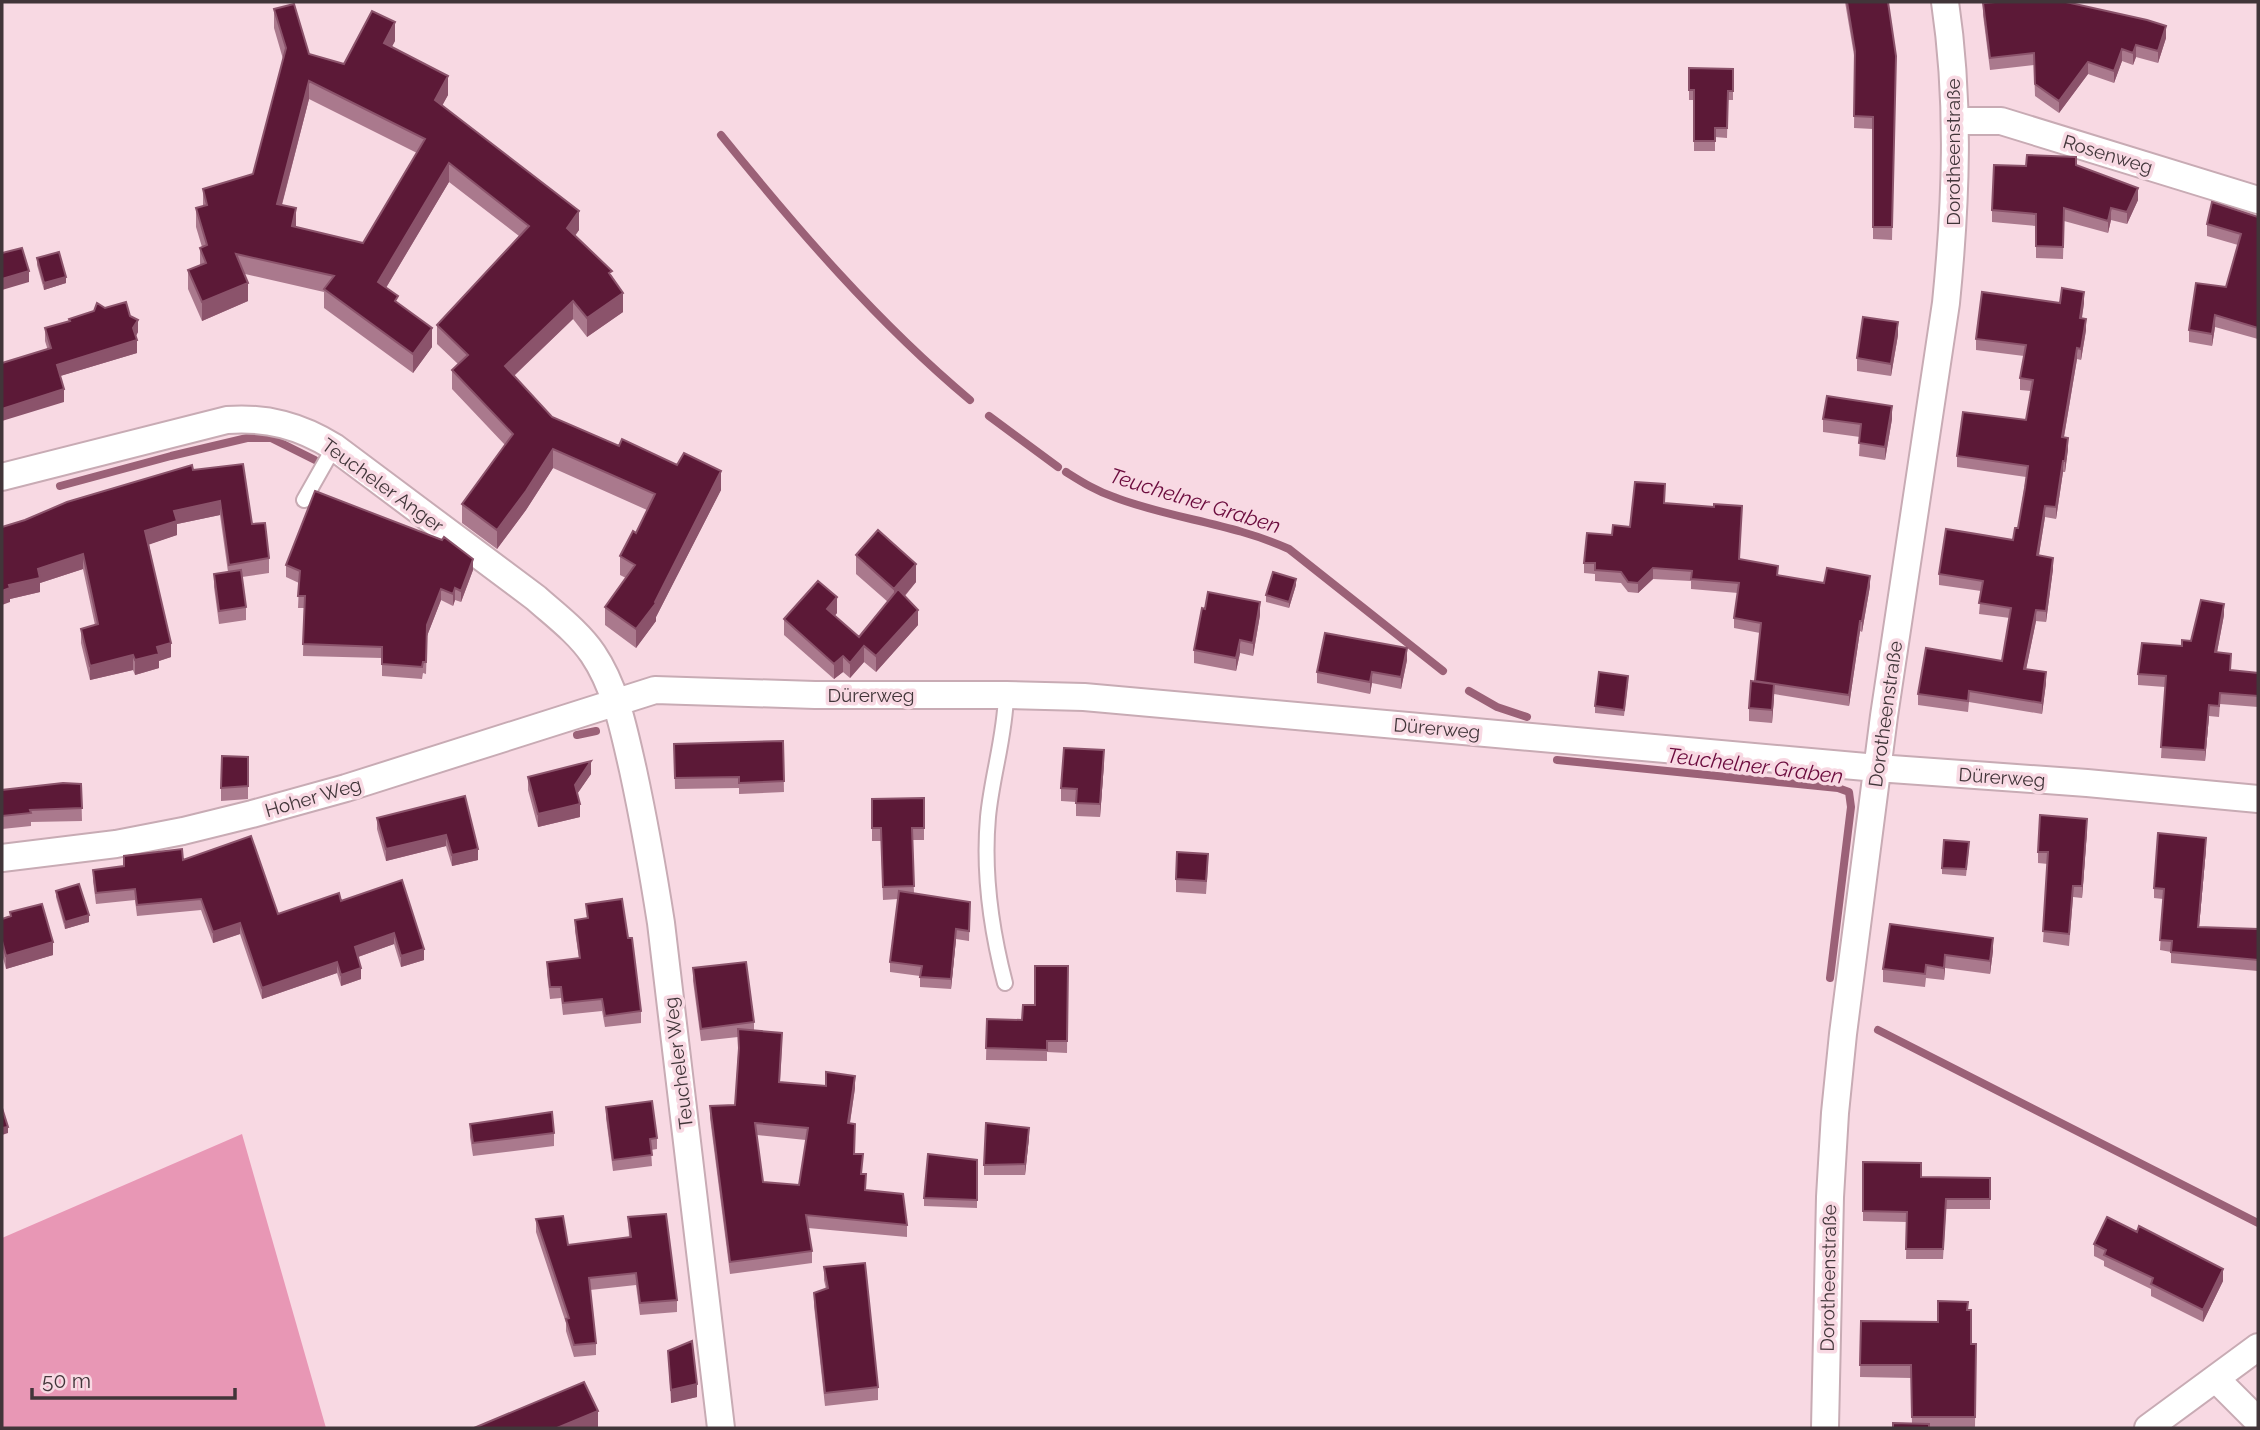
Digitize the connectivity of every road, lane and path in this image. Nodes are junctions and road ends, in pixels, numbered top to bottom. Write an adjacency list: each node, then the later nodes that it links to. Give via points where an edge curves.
1 (1945, 2): 2 (street, Dorotheenstraße)
2 (1955, 121): 3 (street, Rosenweg, via 2001,121); 9 (street, Dorotheenstraße, via 1946,303)
3 (2258, 200)
4 (334, 447): 5 (street, Teucheler Anger, via 283,423 227,420); 6 (lane); 8 (street, Teucheler Anger, via 565,623 600,666)
5 (2, 477)
6 (304, 500)
7 (1006, 695): 8 (street, Dürerweg, via 655,690); 9 (street, Dürerweg, via 1133,701); 12 (lane, via 988,818 991,919)
8 (615, 702): 11 (street, Hoher Weg, via 252,814 116,844); 16 (street, Teucheler Weg, via 647,834 661,923)
9 (1877, 768): 10 (street, Dürerweg); 17 (street, Dorotheenstraße, via 1835,1114)
10 (2258, 799)
11 (2, 858)
12 (1005, 983)
13 (2258, 1348): 14 (street)
14 (2216, 1379): 15 (street); 18 (street)
15 (2258, 1421)
16 (721, 1428)
17 (1825, 1428)
18 (2148, 1428)

